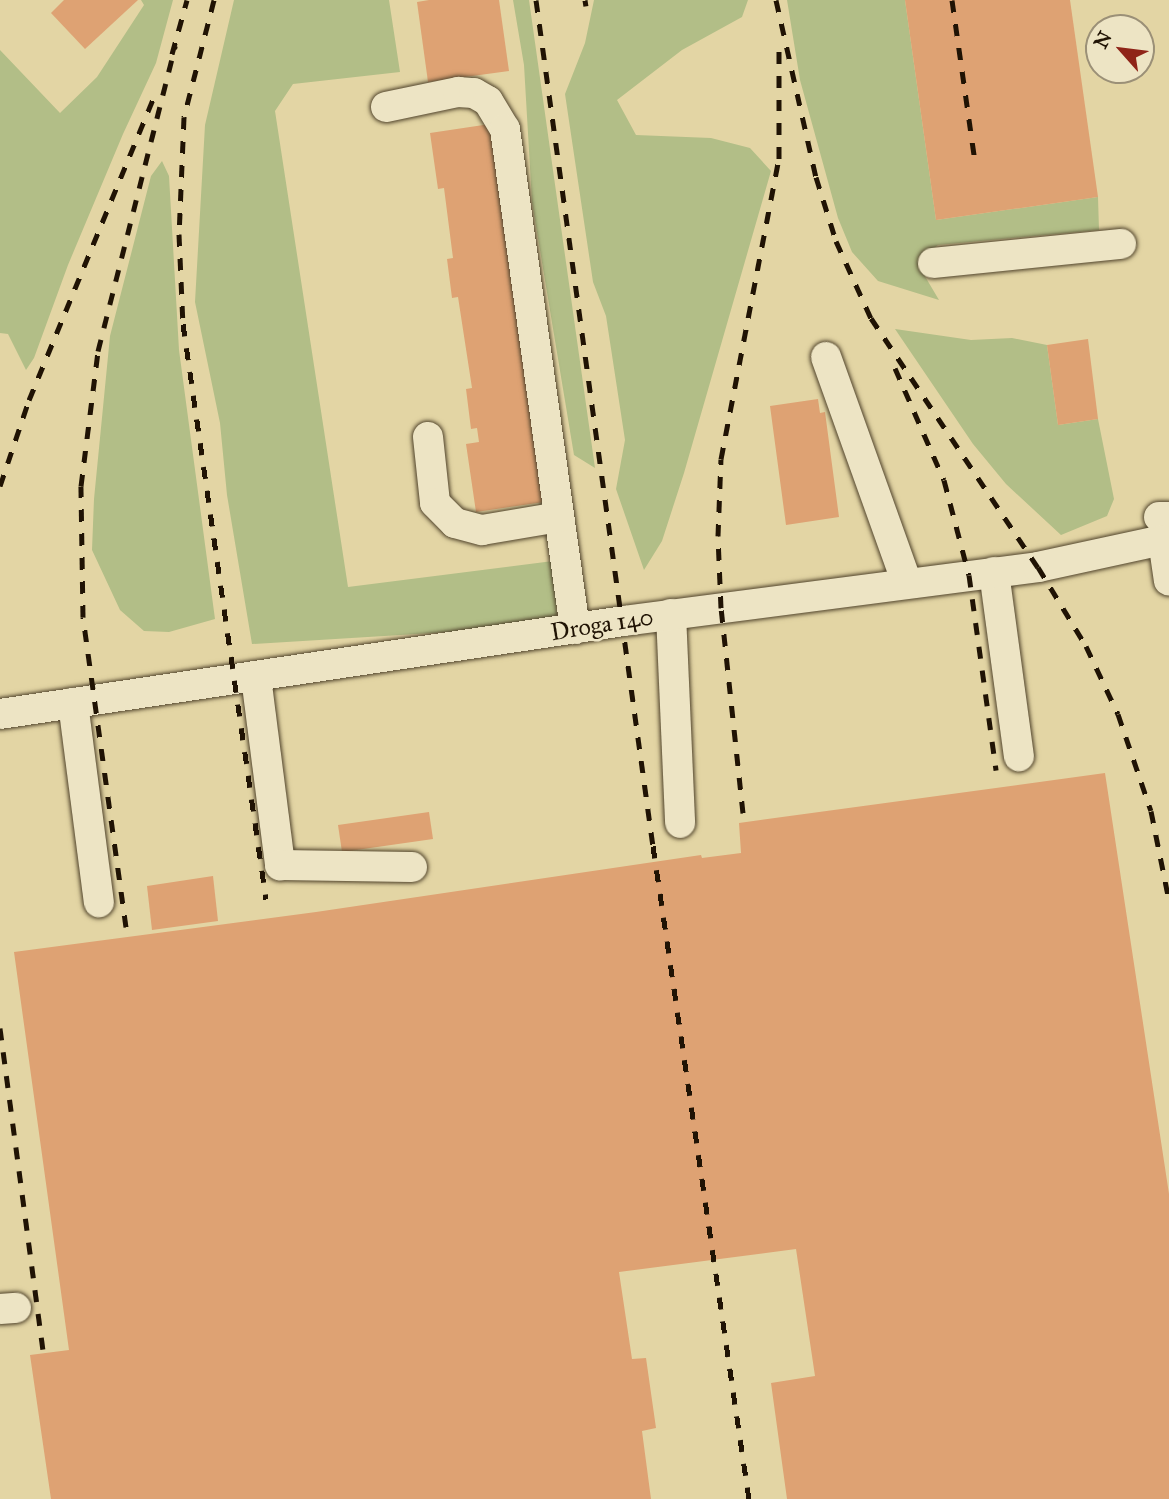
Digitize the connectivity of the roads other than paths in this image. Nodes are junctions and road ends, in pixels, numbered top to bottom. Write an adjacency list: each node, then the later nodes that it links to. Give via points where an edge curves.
1 (386, 107): 6 (lane, via 458,92 474,93 488,101 505,129)
2 (1121, 244): 3 (lane)
3 (933, 263)
4 (826, 357): 9 (lane)
5 (428, 437): 6 (lane, via 435,503 455,523 482,530)
6 (559, 517): 11 (lane)
7 (994, 572): 8 (lane, Droga 140, via 1163,540); 9 (lane, Droga 140); 15 (lane)
8 (1169, 581)
9 (907, 583): 10 (lane, Droga 140)
10 (671, 614): 11 (lane, Droga 140); 16 (lane)
11 (575, 629): 12 (lane, Droga 140)
12 (256, 677): 13 (lane, Droga 140); 17 (lane, via 280,865)
13 (73, 703): 14 (lane, Droga 140); 18 (lane)
14 (0, 714)
15 (1019, 756)
16 (680, 823)
17 (412, 867)
18 (99, 902)

